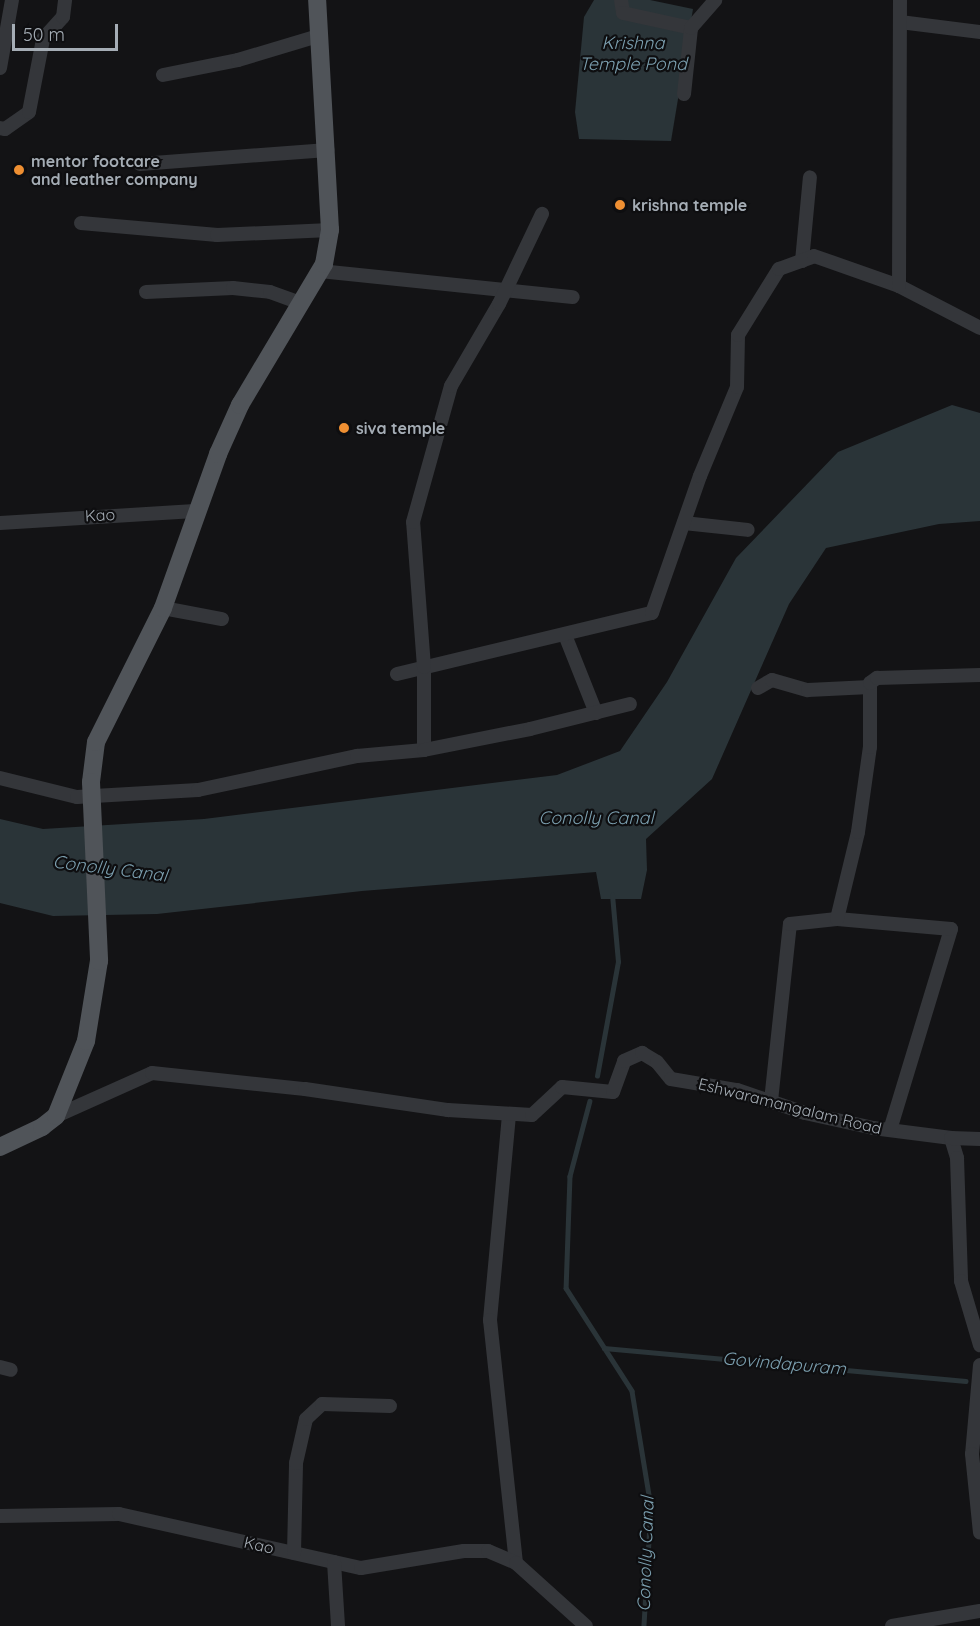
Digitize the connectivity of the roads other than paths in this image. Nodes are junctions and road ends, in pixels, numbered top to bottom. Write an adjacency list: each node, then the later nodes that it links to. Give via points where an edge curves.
1 (12, 0): 11 (street)
2 (65, 0): 14 (street, via 63,17 43,39 29,112 5,129)
3 (317, 0): 10 (main road)
4 (621, 0): 8 (street, via 623,13)
5 (715, 0): 8 (street)
6 (900, 0): 7 (street)
7 (900, 22): 9 (street); 23 (street)
8 (692, 28): 13 (street)
9 (980, 32)
10 (318, 36): 12 (street, via 238,60); 15 (main road)
11 (0, 68)
12 (163, 75)
13 (684, 94)
14 (0, 128)
15 (327, 150): 16 (street); 20 (main road)
16 (140, 164)
17 (810, 177): 21 (street)
18 (542, 214): 25 (street)
19 (81, 224): 20 (street, via 217,235)
20 (330, 230): 22 (main road)
21 (802, 261): 23 (street, via 814,256); 30 (street, via 779,269 738,335 737,387)
22 (320, 271): 25 (street); 27 (main road)
23 (899, 286): 28 (street)
24 (146, 292): 27 (street, via 233,288 270,292)
25 (504, 293): 26 (street); 36 (street, via 451,386 413,522)
26 (573, 297)
27 (300, 303): 29 (main road, via 240,405)
28 (980, 328)
29 (200, 511): 31 (street, Kao, via 88,515); 33 (main road)
30 (684, 523): 32 (street); 35 (street, via 652,613)
31 (0, 524)
32 (748, 530)
33 (164, 608): 34 (street); 48 (main road, bridge, via 96,742 91,782 99,962 86,1041)
34 (222, 620)
35 (565, 635): 36 (street); 42 (street)
36 (424, 667): 37 (street); 43 (street)
37 (397, 674)
38 (980, 675): 39 (street, via 876,678)
39 (870, 687): 40 (street, via 808,690 772,680); 45 (street, via 870,747 858,832)
40 (758, 688)
41 (630, 704): 42 (street)
42 (596, 713): 43 (street)
43 (424, 750): 44 (street, via 357,756 198,790 77,797)
44 (0, 778)
45 (837, 919): 46 (street, via 790,924); 49 (street, via 951,929)
46 (771, 1101): 47 (street, Eshwaramangalam Road, via 737,1090 671,1079 650,1056 637,1054 624,1061 613,1092 562,1087 532,1114); 49 (street, Eshwaramangalam Road)
47 (510, 1115): 48 (street, via 152,1073); 60 (street, via 490,1320)
48 (56, 1116): 52 (main road)
49 (890, 1130): 50 (street, Eshwaramangalam Road)
50 (951, 1138): 51 (street, Eshwaramangalam Road); 53 (street, via 957,1158 961,1281)
51 (980, 1139)
52 (0, 1147)
53 (980, 1345)
54 (980, 1365): 57 (street, via 972,1454)
55 (390, 1406): 58 (street, via 322,1404 306,1419 296,1463)
56 (0, 1516): 58 (street, Kao, via 119,1514)
57 (980, 1533)
58 (294, 1553): 59 (street, Kao)
59 (334, 1562): 60 (street, Kao, via 361,1568 464,1551 488,1551); 62 (street)
60 (516, 1563): 63 (street, Kao)
61 (980, 1611): 64 (street)
62 (338, 1626)
63 (586, 1626)
64 (892, 1626)

